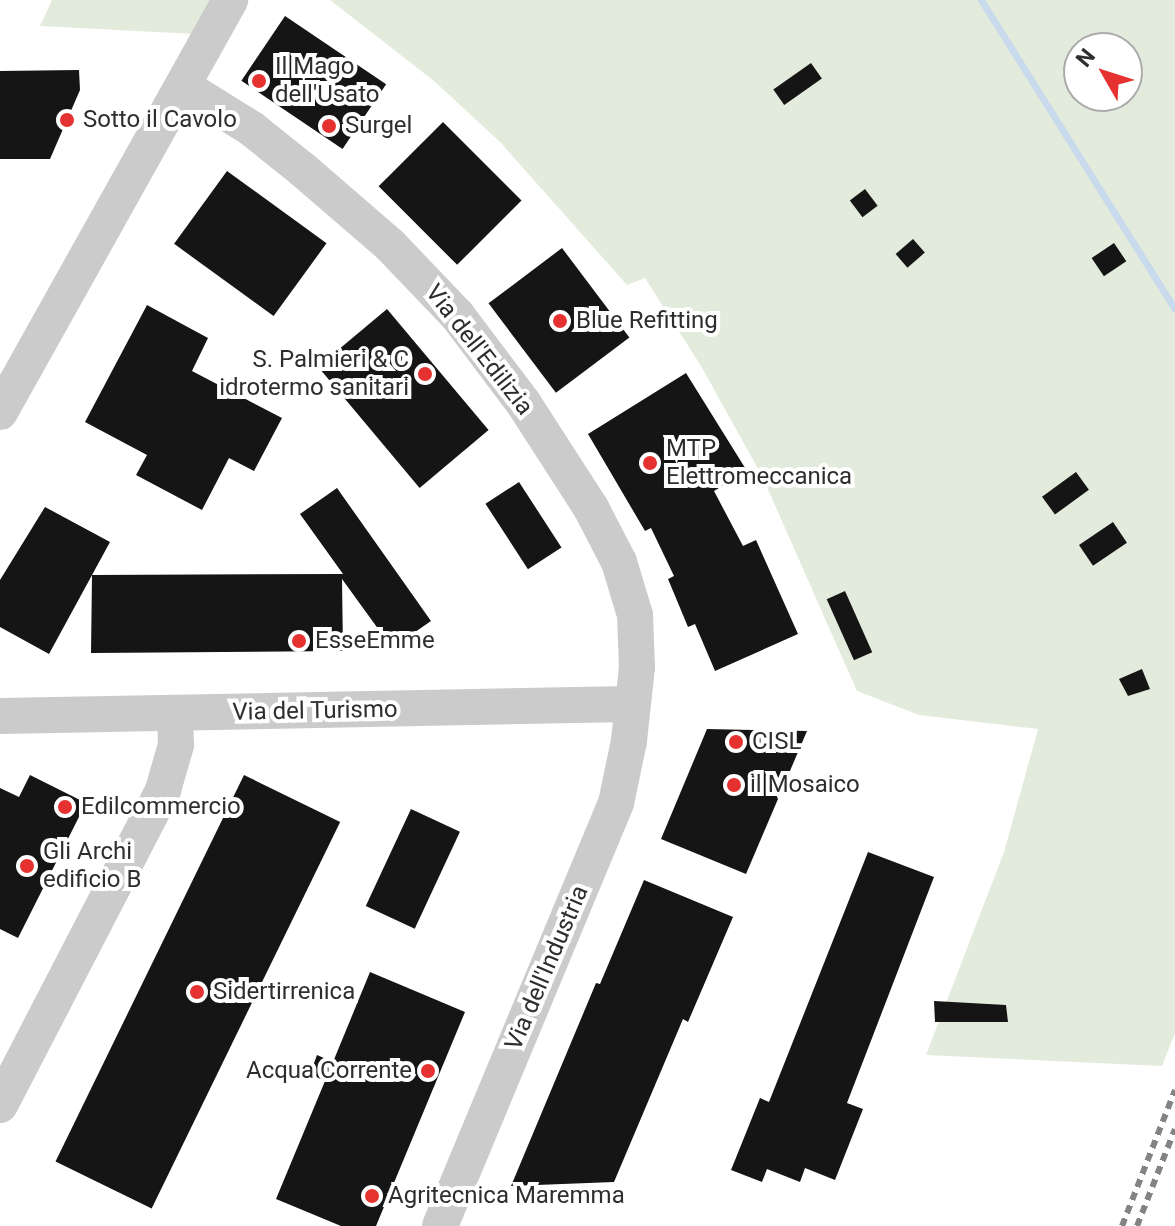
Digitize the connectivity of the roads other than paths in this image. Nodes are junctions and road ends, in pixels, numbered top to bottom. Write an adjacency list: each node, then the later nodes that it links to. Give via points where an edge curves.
1 (230, 0): 2 (street)
2 (183, 86): 3 (street); 4 (street, Via dell'Edilizia, via 252,129 390,245 457,315 524,404 619,562 635,615 637,667)
3 (0, 412)
4 (630, 704): 5 (street, Via del Turismo); 8 (street, Via dell'Industria, via 629,741 616,803)
5 (175, 715): 6 (street, Via del Turismo); 7 (street, via 176,745 163,790)
6 (0, 716)
7 (0, 1105)
8 (440, 1226)

